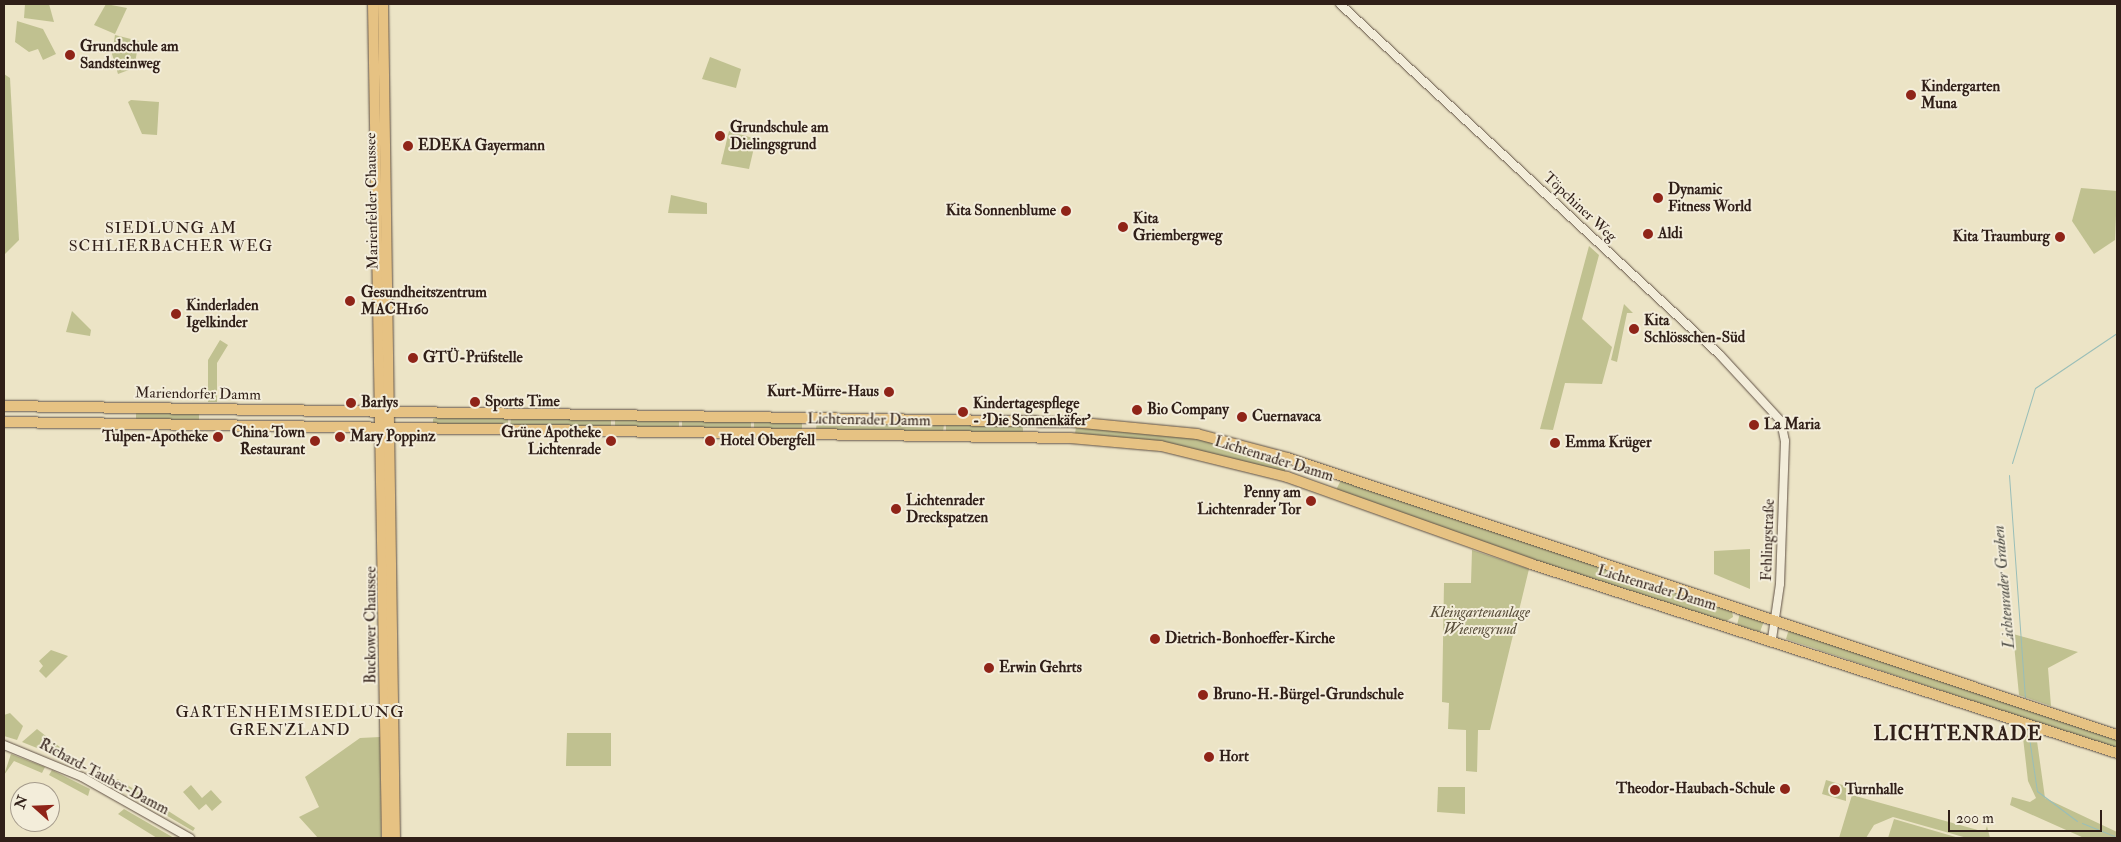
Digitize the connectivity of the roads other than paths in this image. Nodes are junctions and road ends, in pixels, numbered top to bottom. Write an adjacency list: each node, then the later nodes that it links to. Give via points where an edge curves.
1 (373, 4): 6 (main road, Marienfelder Chaussee)
2 (384, 4): 6 (main road, Marienfelder Chaussee)
3 (1340, 4): 13 (street, Töpchiner Weg, via 1720,356 1781,421)
4 (4, 406): 5 (main road, Mariendorfer Damm)
5 (342, 411): 6 (main road, Mariendorfer Damm); 9 (main road)
6 (386, 412): 7 (main road, Lichtenrader Damm); 10 (main road, Buckower Chaussee); 11 (main road, Marienfelder Chaussee)
7 (430, 414): 12 (main road); 14 (main road, Lichtenrader Damm, via 1116,424 1197,434)
8 (4, 422): 9 (main road, Mariendorfer Damm)
9 (342, 428): 10 (main road, Mariendorfer Damm)
10 (381, 428): 11 (main road, Lichtenrader Damm); 26 (main road, Buckower Chaussee)
11 (392, 428): 12 (main road, Lichtenrader Damm); 27 (main road, Buckower Chaussee)
12 (430, 429): 15 (main road, Lichtenrader Damm, via 1117,440 1211,454)
13 (1785, 441): 17 (street, Fehlingstraße)
14 (1338, 476): 15 (main road); 16 (main road, Lichtenrader Damm)
15 (1332, 492): 18 (main road, Lichtenrader Damm, via 1530,564)
16 (1737, 609): 17 (main road, Lichtenrader Damm); 18 (main road)
17 (1777, 622): 19 (street, Fehlingstraße); 20 (main road, Lichtenrader Damm)
18 (1731, 627): 19 (main road, Lichtenrader Damm)
19 (1772, 639): 21 (main road, Lichtenrader Damm)
20 (1890, 660): 21 (main road); 22 (main road, Lichtenrader Damm)
21 (1860, 667): 24 (main road, Lichtenrader Damm)
22 (2117, 735)
23 (4, 745): 25 (street, Richard-Tauber-Damm, via 82,777)
24 (2117, 753)
25 (190, 838)
26 (388, 838)
27 (395, 838)

